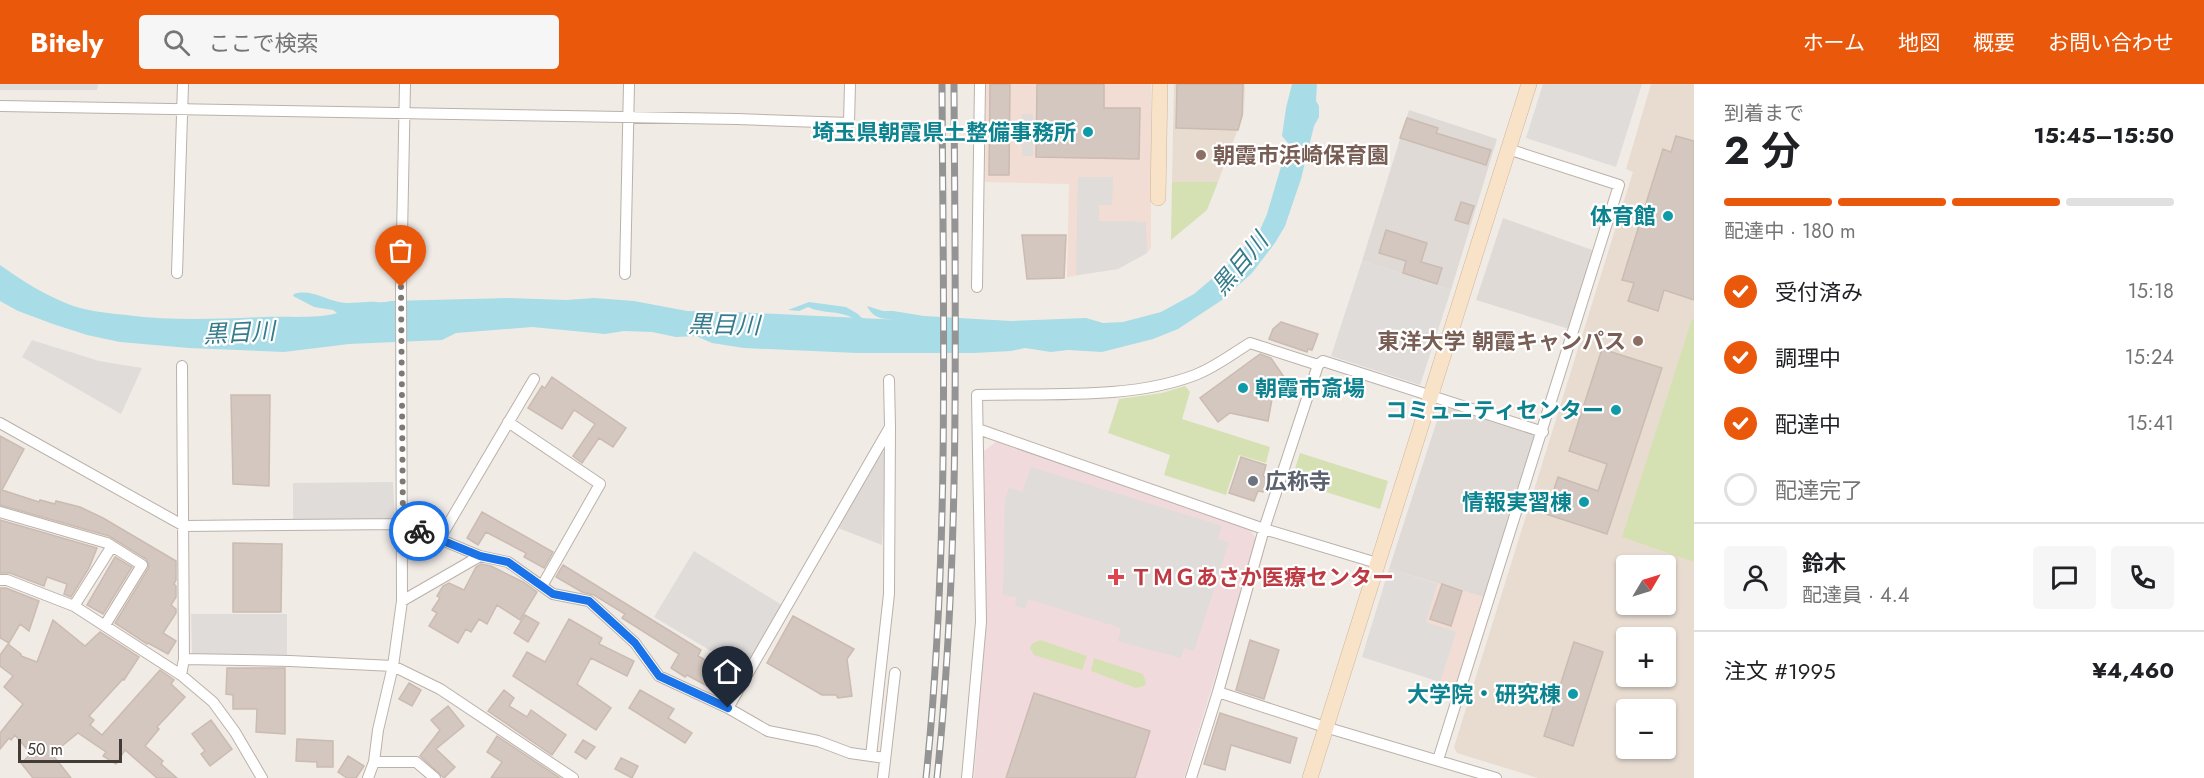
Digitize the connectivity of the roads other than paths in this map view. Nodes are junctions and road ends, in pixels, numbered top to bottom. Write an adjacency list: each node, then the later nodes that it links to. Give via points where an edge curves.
1 (183, 84): 9 (street)
2 (405, 84): 10 (street)
3 (629, 84): 11 (street)
4 (850, 84): 11 (street, via 849,123)
5 (980, 84): 16 (street)
6 (1160, 84): 13 (street)
7 (1528, 84): 12 (street)
8 (0, 106): 9 (street)
9 (183, 109): 10 (street); 14 (street)
10 (405, 113): 11 (street); 28 (street, via 401,287)
11 (629, 118): 15 (street)
12 (1508, 149): 21 (street); 26 (street, via 1619,185)
13 (1158, 198)
14 (177, 273)
15 (625, 274)
16 (977, 286)
17 (1318, 365): 21 (street, via 1323,361); 25 (street, via 1250,343 1197,375 1162,386 1113,392 977,394); 30 (street)
18 (182, 366): 29 (street)
19 (534, 379): 22 (street)
20 (889, 380): 24 (street)
21 (1429, 396): 26 (street); 34 (street)
22 (508, 422): 31 (street); 36 (street, via 600,484)
23 (0, 423): 29 (street)
24 (890, 427): 45 (street); 47 (street, via 889,594)
25 (978, 429): 30 (street); 56 (street, via 981,622)
26 (1543, 432): 49 (street)
27 (0, 512): 32 (street)
28 (403, 524): 29 (street); 31 (street); 37 (street)
29 (184, 526): 40 (street)
30 (1264, 529): 34 (street); 44 (street)
31 (440, 540): 33 (street)
32 (112, 546): 38 (street); 39 (street, via 142,565)
33 (480, 556): 36 (street, via 508,562); 37 (street)
34 (1377, 563): 46 (street)
35 (0, 580): 38 (street)
36 (542, 586): 45 (street, via 553,594 589,601 635,643 659,676)
37 (402, 601): 41 (street)
38 (74, 606): 39 (street)
39 (105, 625): 43 (street)
40 (184, 659): 41 (street); 43 (street)
41 (393, 666): 50 (street); 54 (street, via 440,689)
42 (895, 673): 48 (street)
43 (181, 675): 51 (street, via 213,702)
44 (1218, 692): 46 (street); 57 (street)
45 (728, 708): 47 (street, via 768,731)
46 (1325, 728): 49 (street); 58 (street)
47 (871, 756): 48 (street)
48 (885, 758): 55 (street)
49 (1438, 760): 59 (street)
50 (374, 762): 52 (street); 53 (street, via 416,762)
51 (262, 778)
52 (368, 778)
53 (435, 778)
54 (573, 778)
55 (883, 778)
56 (967, 778)
57 (1191, 778)
58 (1310, 778)
59 (1496, 778)

